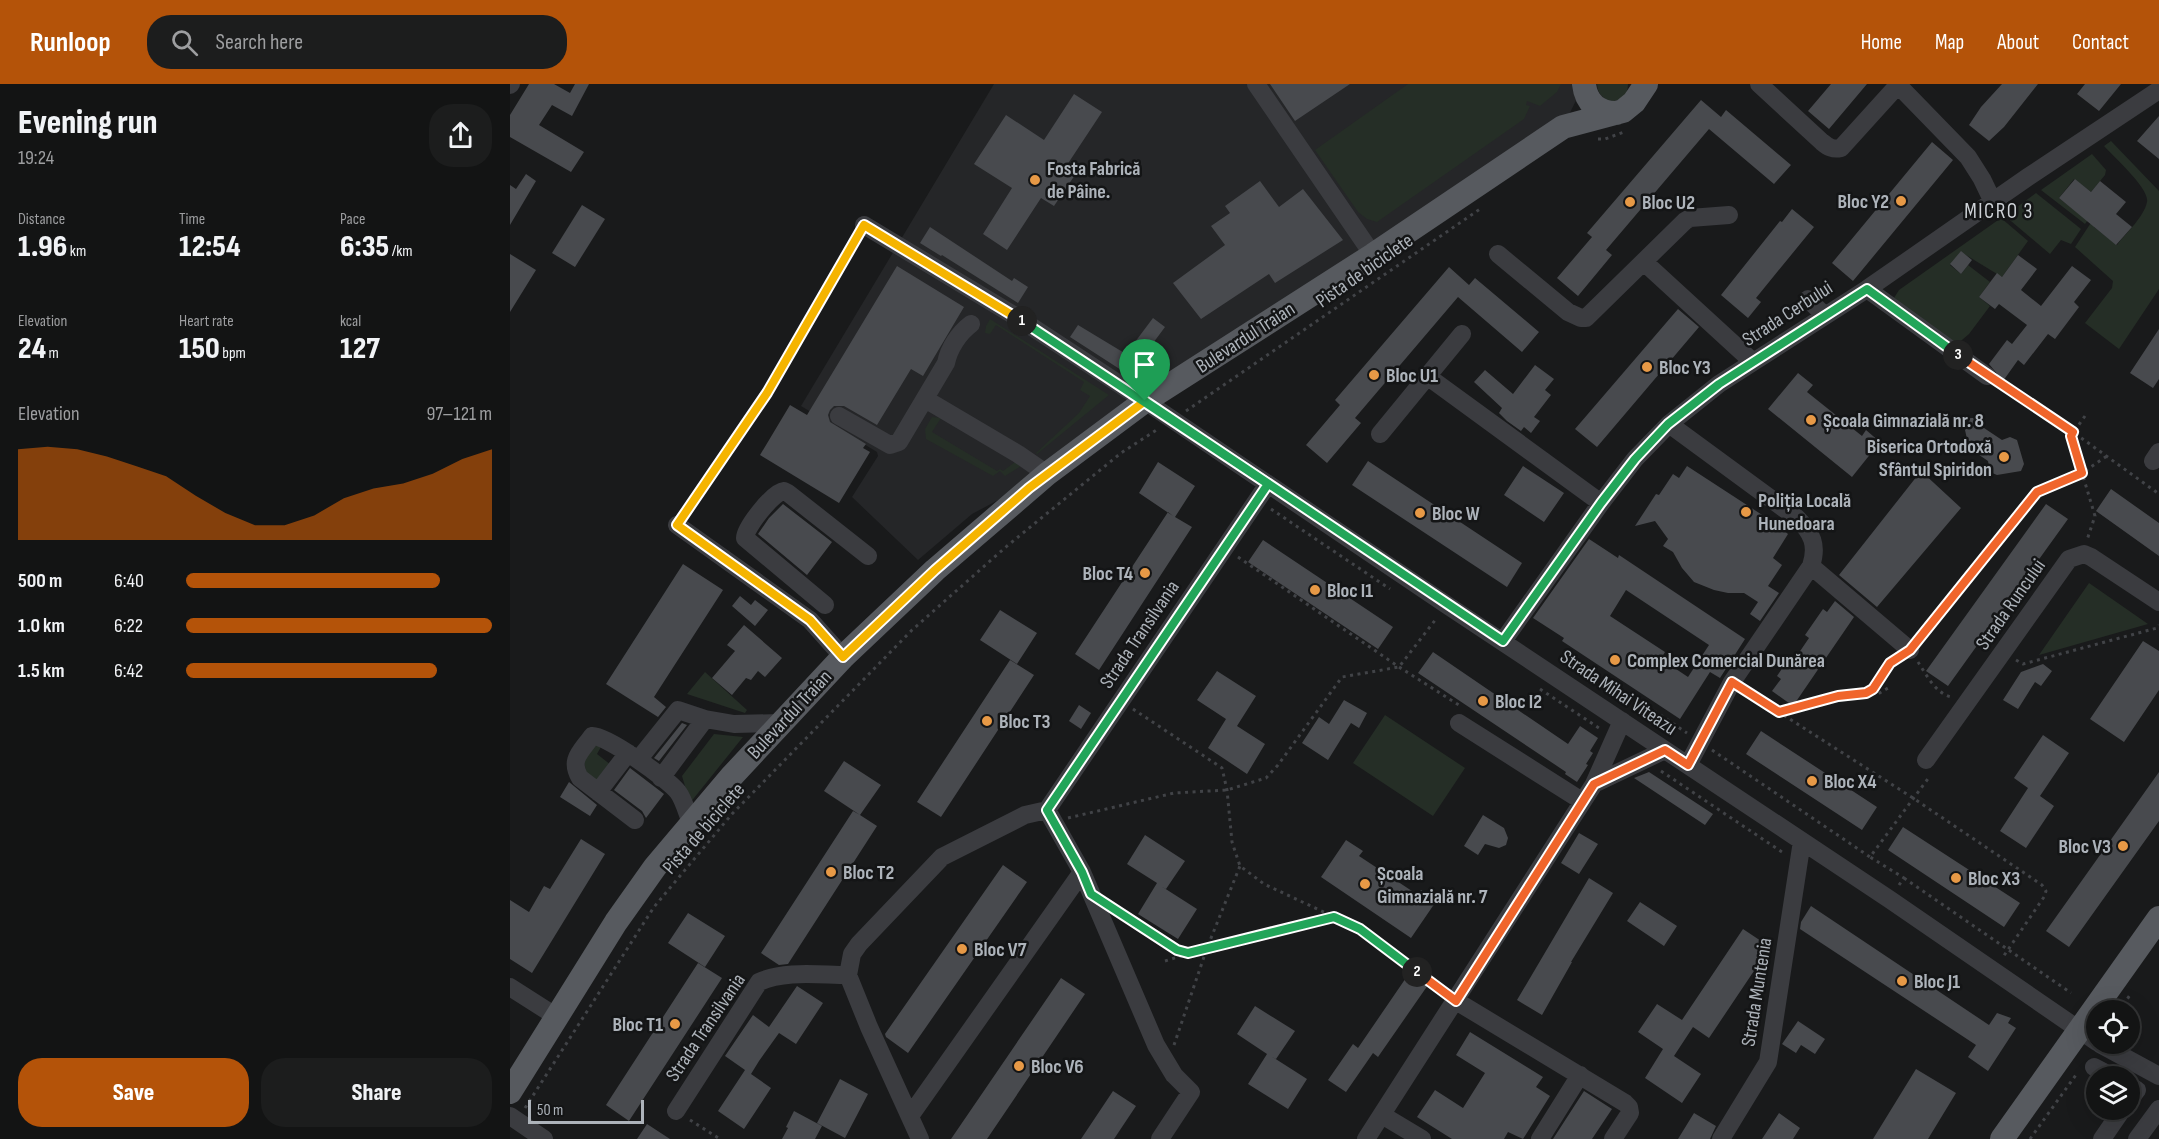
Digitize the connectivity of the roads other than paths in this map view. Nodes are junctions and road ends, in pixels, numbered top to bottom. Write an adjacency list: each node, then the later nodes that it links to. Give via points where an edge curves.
1 (1256, 84): 13 (street)
2 (1759, 84): 4 (street, via 1822,142 1836,149)
3 (1584, 85): 7 (main road, Bulevardul Traian, via 1594,107); 8 (main road, Bulevardul Traian)
4 (1899, 85): 9 (street, via 1968,158)
5 (1641, 88): 7 (main road, Bulevardul Traian)
6 (2159, 90): 9 (street, Strada Cerbului)
7 (1622, 121): 8 (main road, Bulevardul Traian)
8 (1563, 127): 13 (main road, Bulevardul Traian)
9 (1993, 202): 15 (street, Strada Cerbului)
10 (1729, 215): 14 (street, via 1690,218)
11 (864, 225): 16 (street, Strada Mihai Viteazu)
12 (1498, 254): 14 (street, via 1568,312 1581,318 1590,315)
13 (1373, 255): 24 (main road, Bulevardul Traian)
14 (1644, 262): 20 (street)
15 (1867, 289): 18 (street, Strada Cerbului); 22 (street)
16 (986, 298): 23 (street, via 947,356); 24 (street, Strada Mihai Viteazu)
17 (1808, 299): 18 (street)
18 (1824, 315): 20 (street, Strada Cerbului)
19 (1462, 334): 21 (street)
20 (1753, 362): 26 (street, Strada Cerbului)
21 (1427, 376): 27 (street); 30 (street)
22 (1987, 376)
23 (925, 399): 25 (street, via 901,439 890,445); 28 (street)
24 (1145, 401): 28 (main road, Bulevardul Traian); 29 (street, Strada Mihai Viteazu)
25 (839, 416)
26 (1668, 424): 30 (street, Strada Cerbului); 33 (street, via 1805,526 1814,541)
27 (1380, 434)
28 (1047, 474): 38 (main road, Bulevardul Traian, via 935,570)
29 (1268, 484): 36 (street, Strada Mihai Viteazu); 50 (street, Strada Transilvania, via 1121,701)
30 (1601, 503): 36 (street, Strada Cerbului)
31 (677, 525): 38 (street, via 810,620)
32 (868, 556): 35 (street, via 788,494 775,494 745,538)
33 (1811, 566): 37 (street); 44 (street, via 1732,682)
34 (2159, 602): 46 (street, Strada Runcului, via 2097,560 2084,554 2069,559)
35 (825, 604)
36 (1503, 641): 40 (street, Strada Mihai Viteazu)
37 (1910, 650)
38 (843, 657): 41 (main road, Bulevardul Traian)
39 (696, 716): 41 (street, via 735,724); 45 (street); 45 (street, via 678,710)
40 (1622, 721): 43 (street, Strada Mihai Viteazu); 47 (street)
41 (781, 723): 52 (main road, Bulevardul Traian)
42 (1463, 725): 49 (street)
43 (1665, 750): 44 (street, Strada Mihai Viteazu); 47 (street)
44 (1688, 765): 53 (street, Strada Mihai Viteazu)
45 (645, 766): 48 (street); 48 (street, via 592,736 575,764 580,778); 52 (street, via 678,792)
46 (1926, 766)
47 (1594, 784): 49 (street)
48 (598, 792): 51 (street)
49 (1582, 801): 59 (street)
50 (1051, 816): 54 (street); 56 (street, via 1025,815 942,857 859,944)
51 (635, 820)
52 (691, 822): 60 (main road, Bulevardul Traian, via 616,922)
53 (1802, 841): 61 (street, Strada Mihai Viteazu); 80 (street, Strada Muntenia, via 1768,1062)
54 (1082, 872): 70 (street); 75 (street, via 1165,1062 1191,1092)
55 (2159, 918): 58 (main road)
56 (848, 975): 68 (street, Strada Transilvania, via 792,975 759,982); 70 (street)
57 (510, 987): 60 (street)
58 (2114, 1000)
59 (1456, 1001): 64 (street); 69 (street)
60 (557, 1017): 66 (main road, Bulevardul Traian)
61 (2086, 1035)
62 (2086, 1046): 81 (main road)
63 (2119, 1054): 65 (street, Strada Mihai Viteazu)
64 (1580, 1075): 78 (street); 79 (street, via 1629,1107 1630,1113)
65 (2159, 1076)
66 (510, 1092)
67 (2159, 1109): 83 (street)
68 (676, 1111)
69 (1382, 1115): 76 (street); 77 (street)
70 (910, 1116): 74 (street)
71 (514, 1119): 73 (street)
72 (2115, 1120): 82 (street)
73 (544, 1139)
74 (920, 1139)
75 (1160, 1139)
76 (1366, 1139)
77 (1422, 1139)
78 (1540, 1139)
79 (1612, 1139)
80 (1721, 1139)
81 (2002, 1139)
82 (2102, 1139)
83 (2138, 1139)

